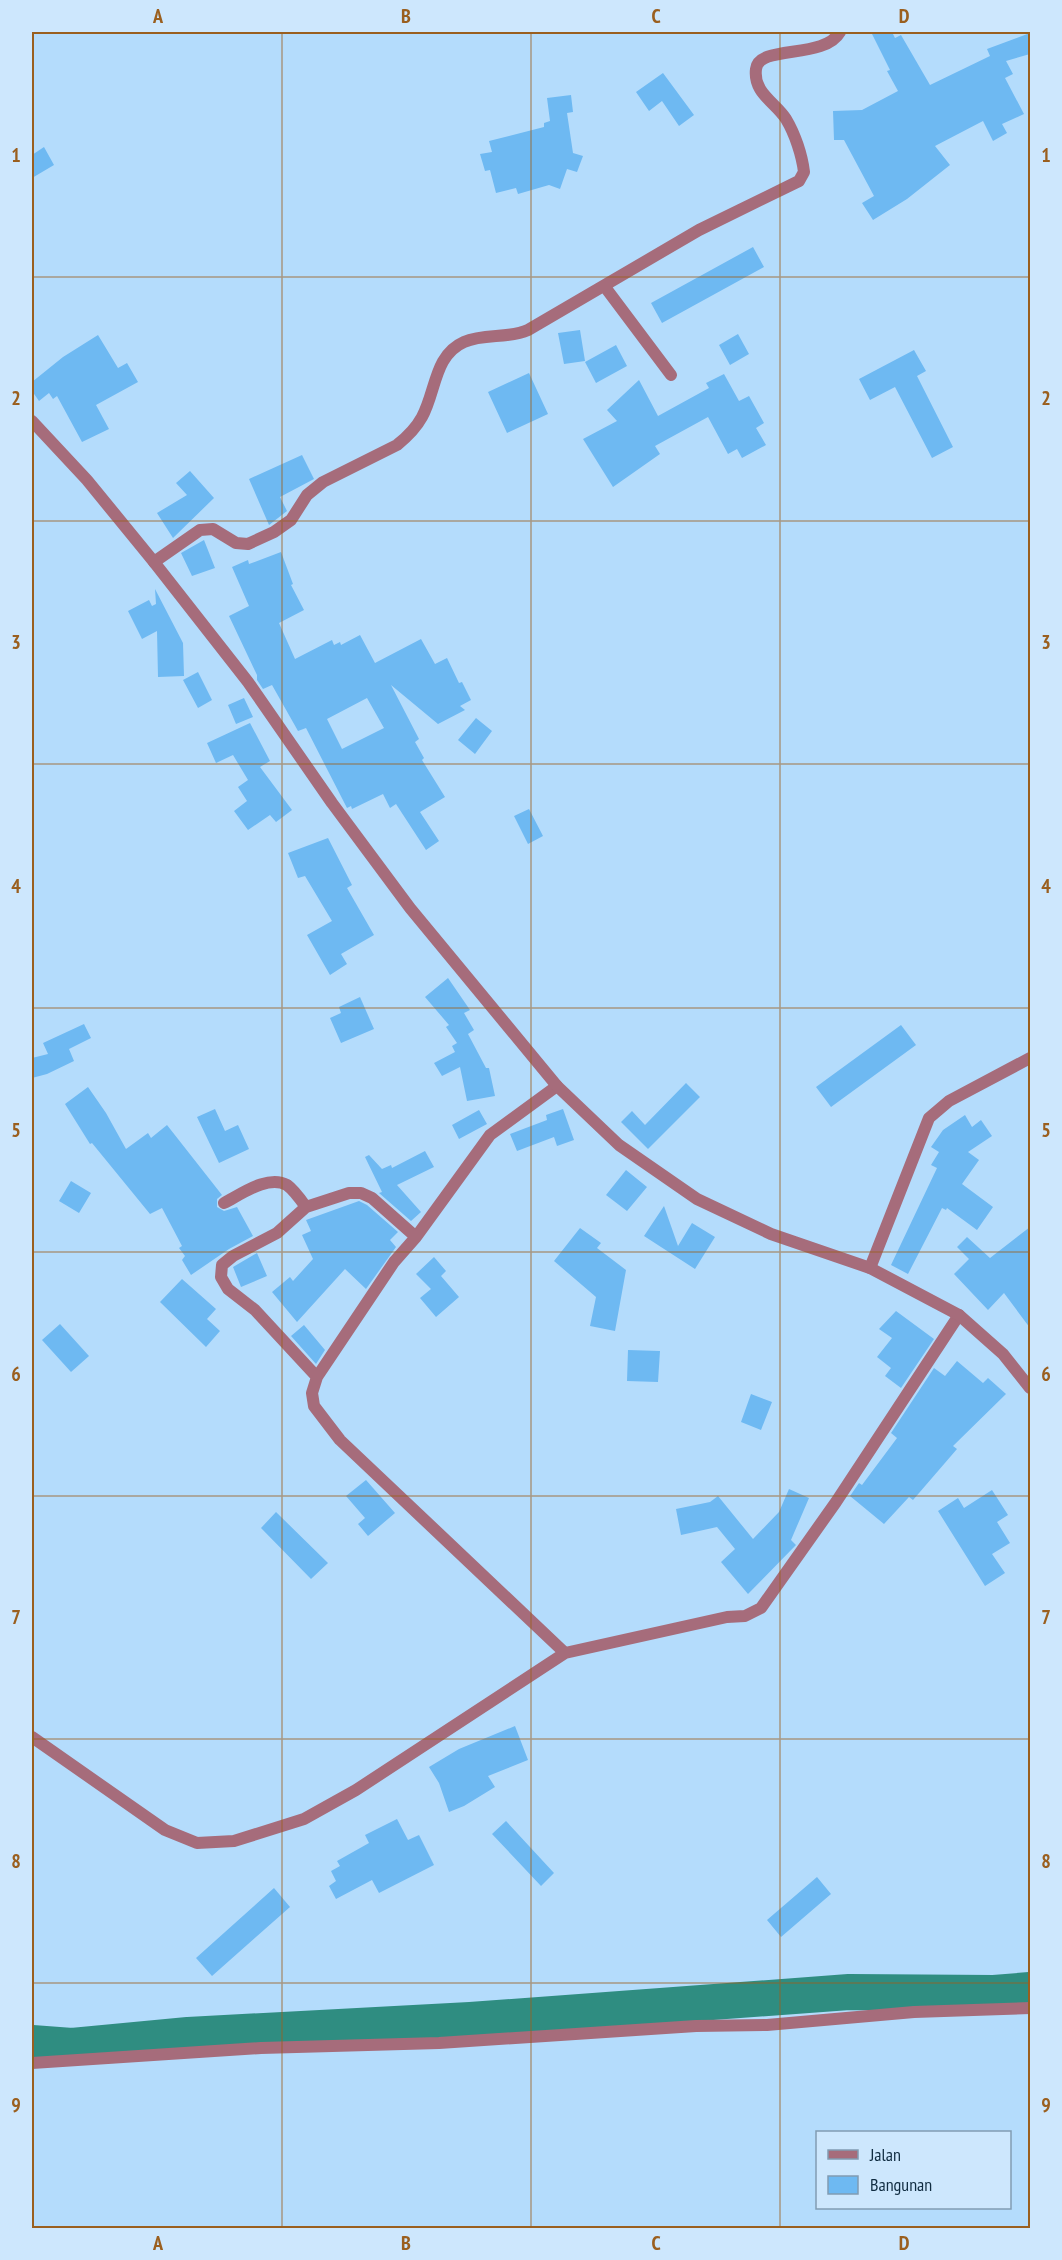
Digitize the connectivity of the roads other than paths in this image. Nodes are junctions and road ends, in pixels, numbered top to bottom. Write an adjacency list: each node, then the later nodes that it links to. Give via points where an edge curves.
1 (840, 32): 2 (street, via 824,46 770,56 760,60 756,68 760,89 783,115 794,136 804,167 803,177 699,230)
2 (605, 287): 3 (street); 5 (street, via 520,334 477,339 454,348 440,367 421,420 408,436 312,490 282,527 248,544 236,543 213,529 200,530)
3 (671, 375)
4 (32, 421): 5 (street)
5 (154, 562): 7 (street, via 248,681 410,908)
6 (1030, 1058): 11 (street, via 949,1101 929,1118)
7 (556, 1086): 10 (street, via 490,1135); 11 (street, via 619,1145 697,1199 771,1234)
8 (224, 1203): 9 (street, via 264,1184 278,1183 287,1185)
9 (306, 1207): 10 (street, via 334,1196 361,1193); 13 (street, via 276,1233 222,1265 221,1277 228,1289 255,1310)
10 (417, 1237): 13 (street, via 394,1262)
11 (870, 1268): 12 (street)
12 (959, 1315): 14 (street, via 1003,1354); 15 (street, via 761,1608 744,1616)
13 (317, 1377): 15 (street, via 312,1393 314,1406 340,1440)
14 (1030, 1388)
15 (565, 1653): 16 (street, via 356,1790 304,1819 234,1841 197,1843 165,1830)
16 (32, 1737)
17 (1030, 2008): 18 (street, via 439,2043 261,2048)
18 (32, 2064)

